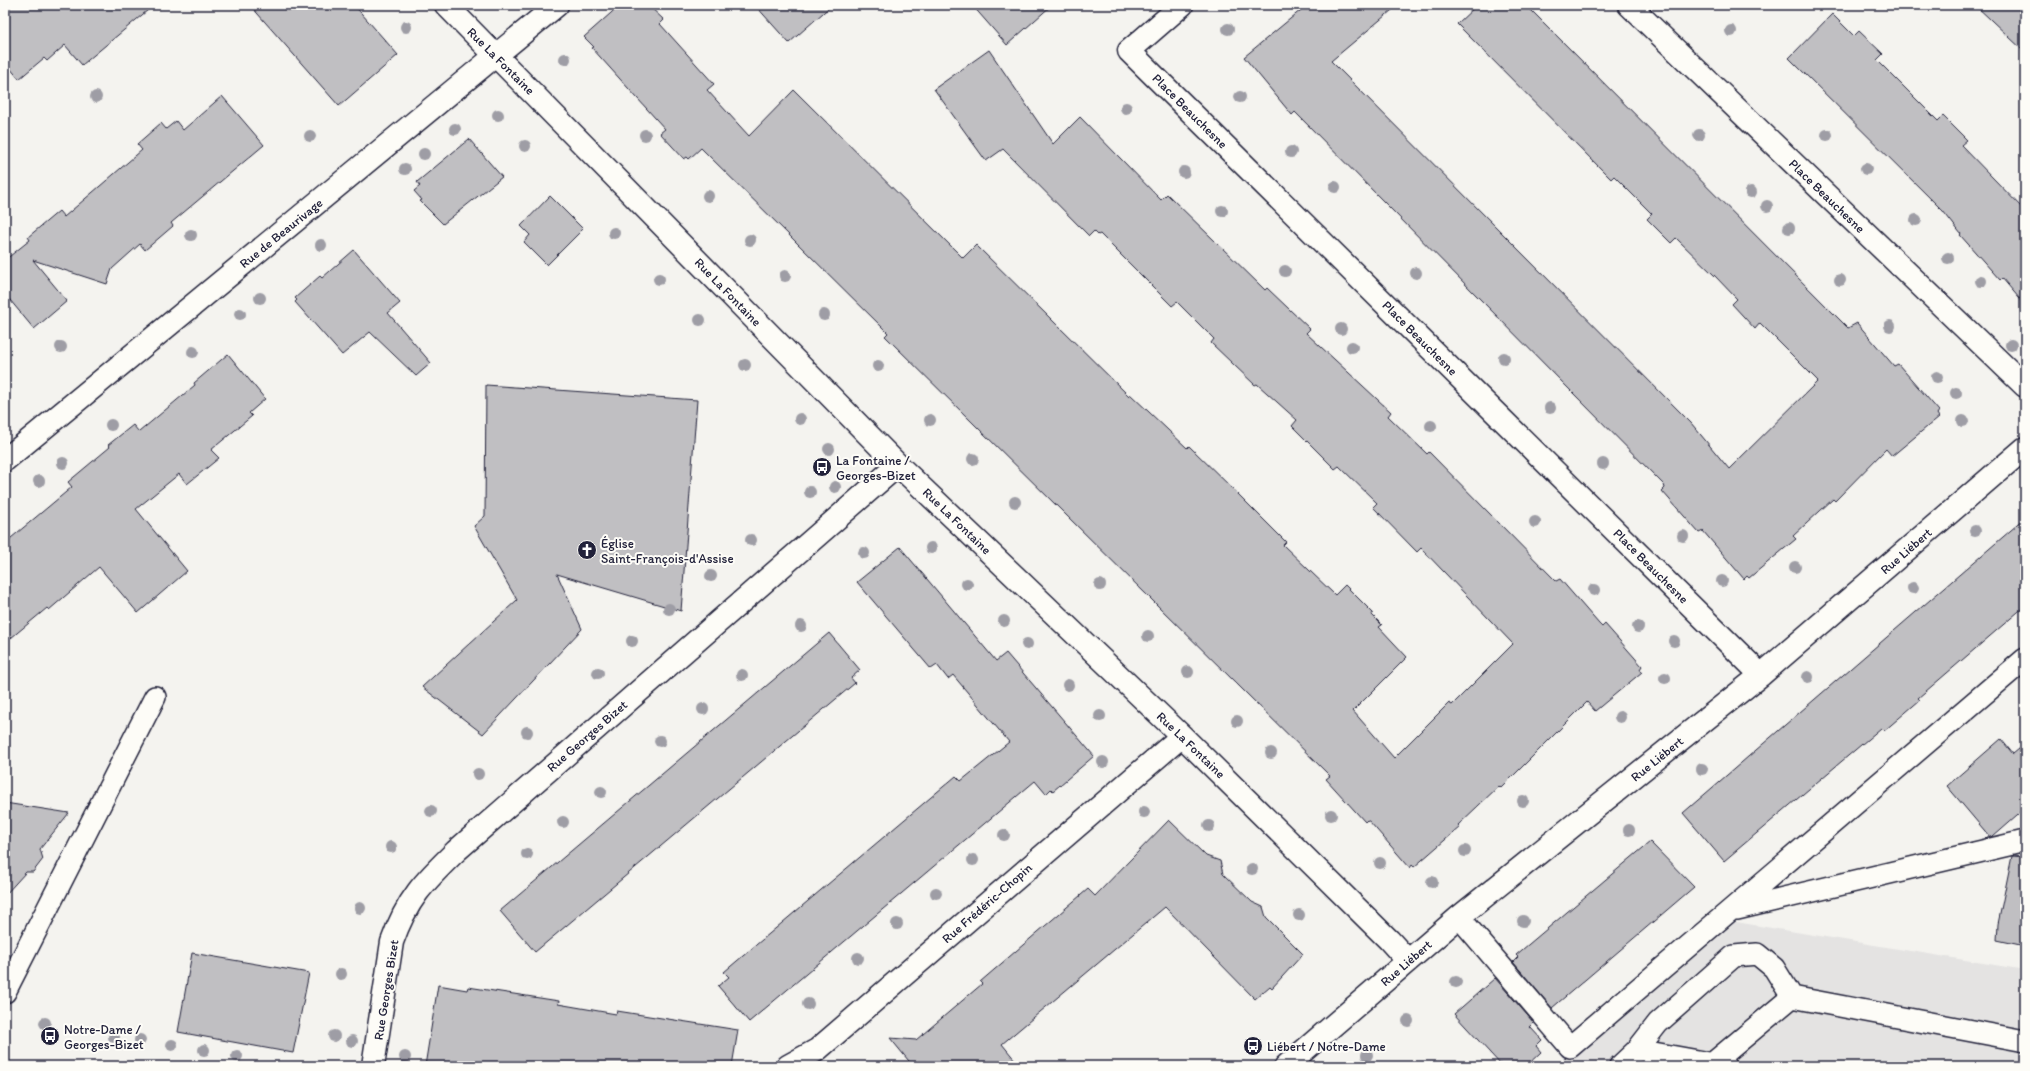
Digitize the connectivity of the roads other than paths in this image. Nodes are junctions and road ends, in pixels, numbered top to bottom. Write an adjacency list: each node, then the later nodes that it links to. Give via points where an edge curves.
1 (446, 5): 5 (street, Rue La Fontaine)
2 (557, 5): 5 (street, Rue de Beaurivage)
3 (1182, 5): 11 (street, Place Beauchesne, via 1129,51)
4 (1629, 5): 6 (street, Place Beauchesne)
5 (497, 56): 8 (street, Rue de Beaurivage); 9 (street, Rue La Fontaine)
6 (2025, 386)
7 (2025, 448): 11 (street, Rue Liébert)
8 (5, 460)
9 (898, 465): 13 (street, Rue La Fontaine); 23 (street, Rue Georges Bizet, via 456,851 417,890 392,942)
10 (2025, 659): 15 (lane)
11 (1761, 676): 16 (street, Rue Liébert)
12 (155, 697): 18 (lane)
13 (1182, 736): 17 (street, Rue La Fontaine); 24 (street, Rue Frédéric-Chopin, via 817,1050)
14 (2025, 841): 15 (lane)
15 (1734, 909): 16 (lane, via 1570,1047)
16 (1459, 917): 17 (street, Rue Liébert)
17 (1408, 961): 25 (street, Rue Liébert)
18 (5, 992)
19 (1792, 997): 20 (lane); 21 (lane, via 1774,968 1757,954 1734,956 1658,1023); 22 (lane)
20 (2025, 1041)
21 (1635, 1058): 22 (lane); 26 (lane)
22 (1720, 1065)
23 (373, 1066)
24 (788, 1066)
25 (1286, 1066)
26 (1620, 1066)

